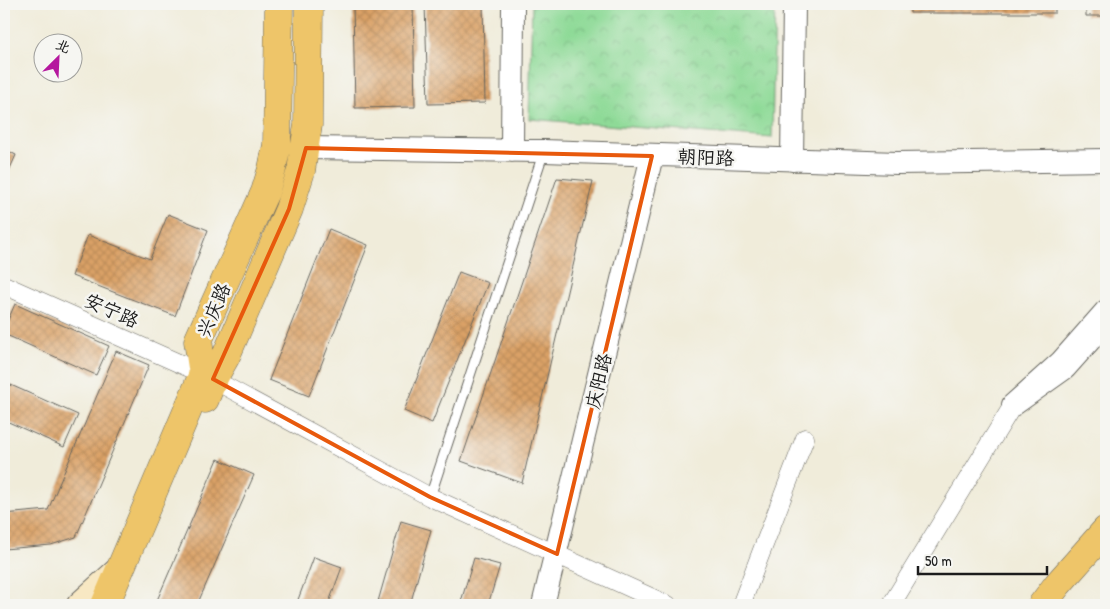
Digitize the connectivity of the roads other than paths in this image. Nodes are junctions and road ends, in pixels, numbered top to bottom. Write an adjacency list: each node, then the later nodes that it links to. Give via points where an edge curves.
1 (279, 4): 16 (main road, 兴庆路, via 277,137 272,169 265,192 198,341)
2 (309, 4): 5 (main road, 兴庆路)
3 (513, 4): 6 (street)
4 (794, 4): 10 (street)
5 (306, 144): 6 (street, 朝阳路); 16 (main road, 兴庆路, via 289,209 226,356)
6 (512, 147): 7 (street, 朝阳路)
7 (544, 151): 9 (street, 朝阳路); 19 (lane)
8 (1106, 154): 10 (street, 朝阳路)
9 (652, 156): 10 (street, 朝阳路); 22 (street, 庆阳路)
10 (792, 157): 11 (street, 朝阳路, via 897,163)
11 (1106, 160)
12 (4, 285): 16 (street, 安宁路)
13 (1106, 311): 15 (street)
14 (1106, 322): 15 (street)
15 (1063, 365): 17 (street)
16 (208, 376): 19 (street, 安宁路); 23 (main road, 兴庆路); 26 (main road, 兴庆路)
17 (1013, 405): 30 (street)
18 (805, 438): 29 (street)
19 (430, 498): 22 (street, 安宁路)
20 (1106, 530): 31 (main road)
21 (1106, 543): 32 (main road)
22 (556, 554): 27 (street, 庆阳路); 28 (street, 安宁路)
23 (120, 569): 24 (main road); 25 (main road, 兴庆路)
24 (80, 605)
25 (105, 605)
26 (126, 605)
27 (543, 605)
28 (668, 605)
29 (741, 605)
30 (891, 605)
31 (1042, 605)
32 (1053, 605)

